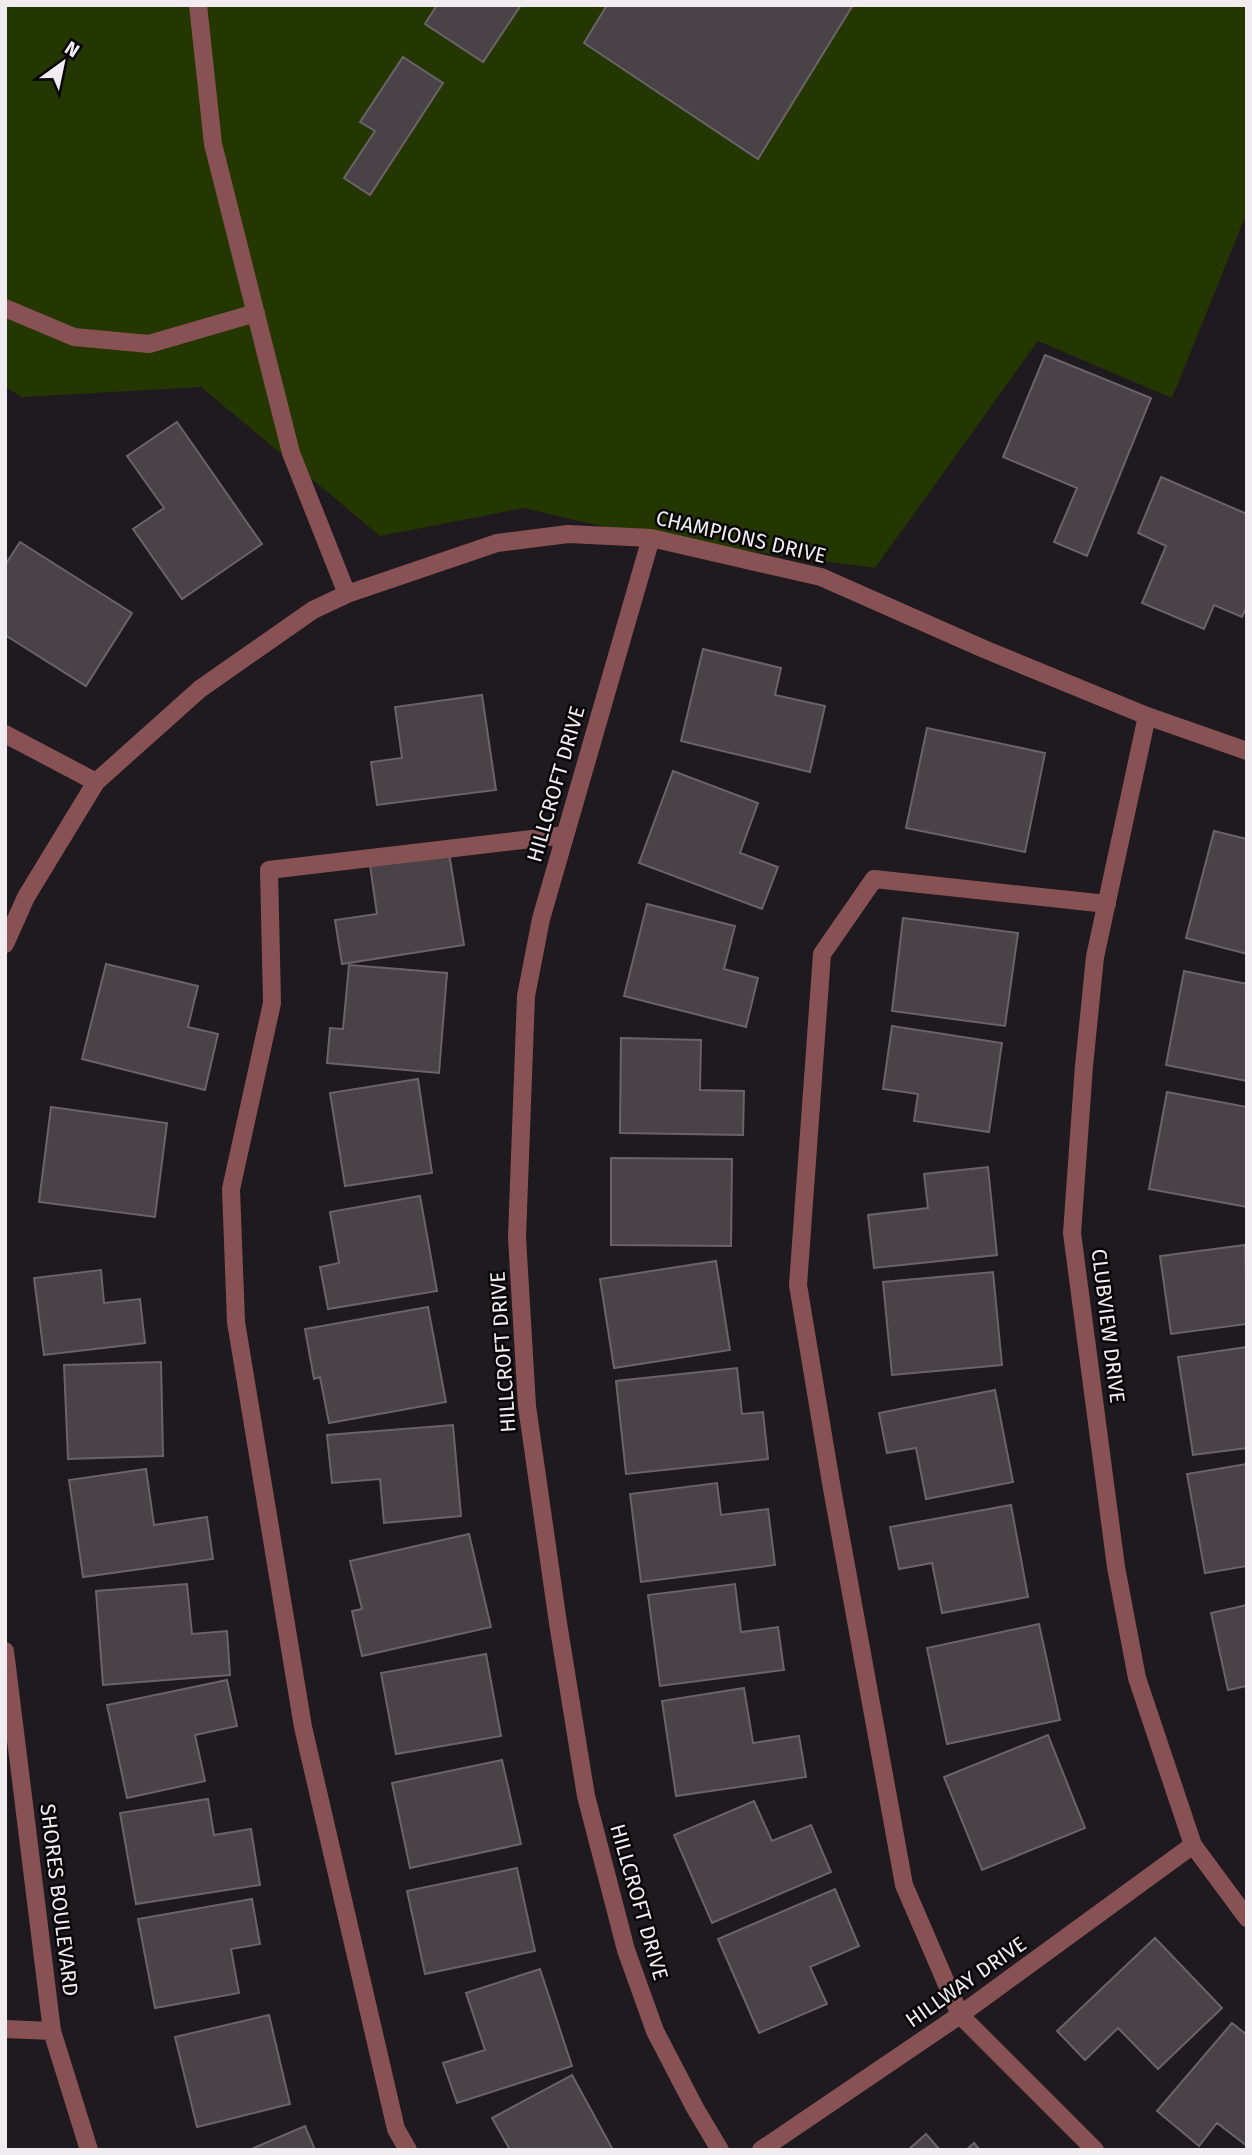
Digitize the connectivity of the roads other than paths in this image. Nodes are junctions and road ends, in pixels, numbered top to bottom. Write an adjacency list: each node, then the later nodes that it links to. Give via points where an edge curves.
1 (198, 5): 3 (street, via 213,144)
2 (5, 308): 3 (street, via 74,337 149,344)
3 (256, 313): 5 (street, via 291,453)
4 (652, 537): 5 (street, CHAMPIONS DRIVE, via 568,534 497,543); 6 (street, CHAMPIONS DRIVE, via 821,578); 10 (street, HILLCROFT DRIVE)
5 (347, 594): 9 (street, CHAMPIONS DRIVE, via 313,610 200,689)
6 (1147, 716): 8 (street, CHAMPIONS DRIVE); 11 (street, CLUBVIEW DRIVE)
7 (5, 734): 9 (street)
8 (1247, 751)
9 (96, 782): 12 (street, via 26,897)
10 (565, 835): 20 (street, via 269,870 272,1003 231,1189 236,1322 303,1727 396,2129); 21 (street, HILLCROFT DRIVE, via 541,919 526,996 517,1237 527,1406 586,1796 626,1950 655,2031)
11 (1107, 904): 14 (street, CLUBVIEW DRIVE, via 1084,1066 1072,1233 1116,1567 1135,1666); 16 (street, via 874,878 822,954 798,1285 904,1885)
12 (5, 944)
13 (5, 1651): 18 (street, SHORES BOULEVARD)
14 (1193, 1846): 15 (street, CLUBVIEW DRIVE); 16 (street, HILLWAY DRIVE)
15 (1247, 1918)
16 (960, 2015): 22 (street, HILLWAY DRIVE); 23 (street)
17 (5, 2029): 18 (street)
18 (52, 2031): 19 (street, SHORES BOULEVARD)
19 (89, 2150)
20 (408, 2150)
21 (720, 2150)
22 (761, 2150)
23 (1094, 2150)

